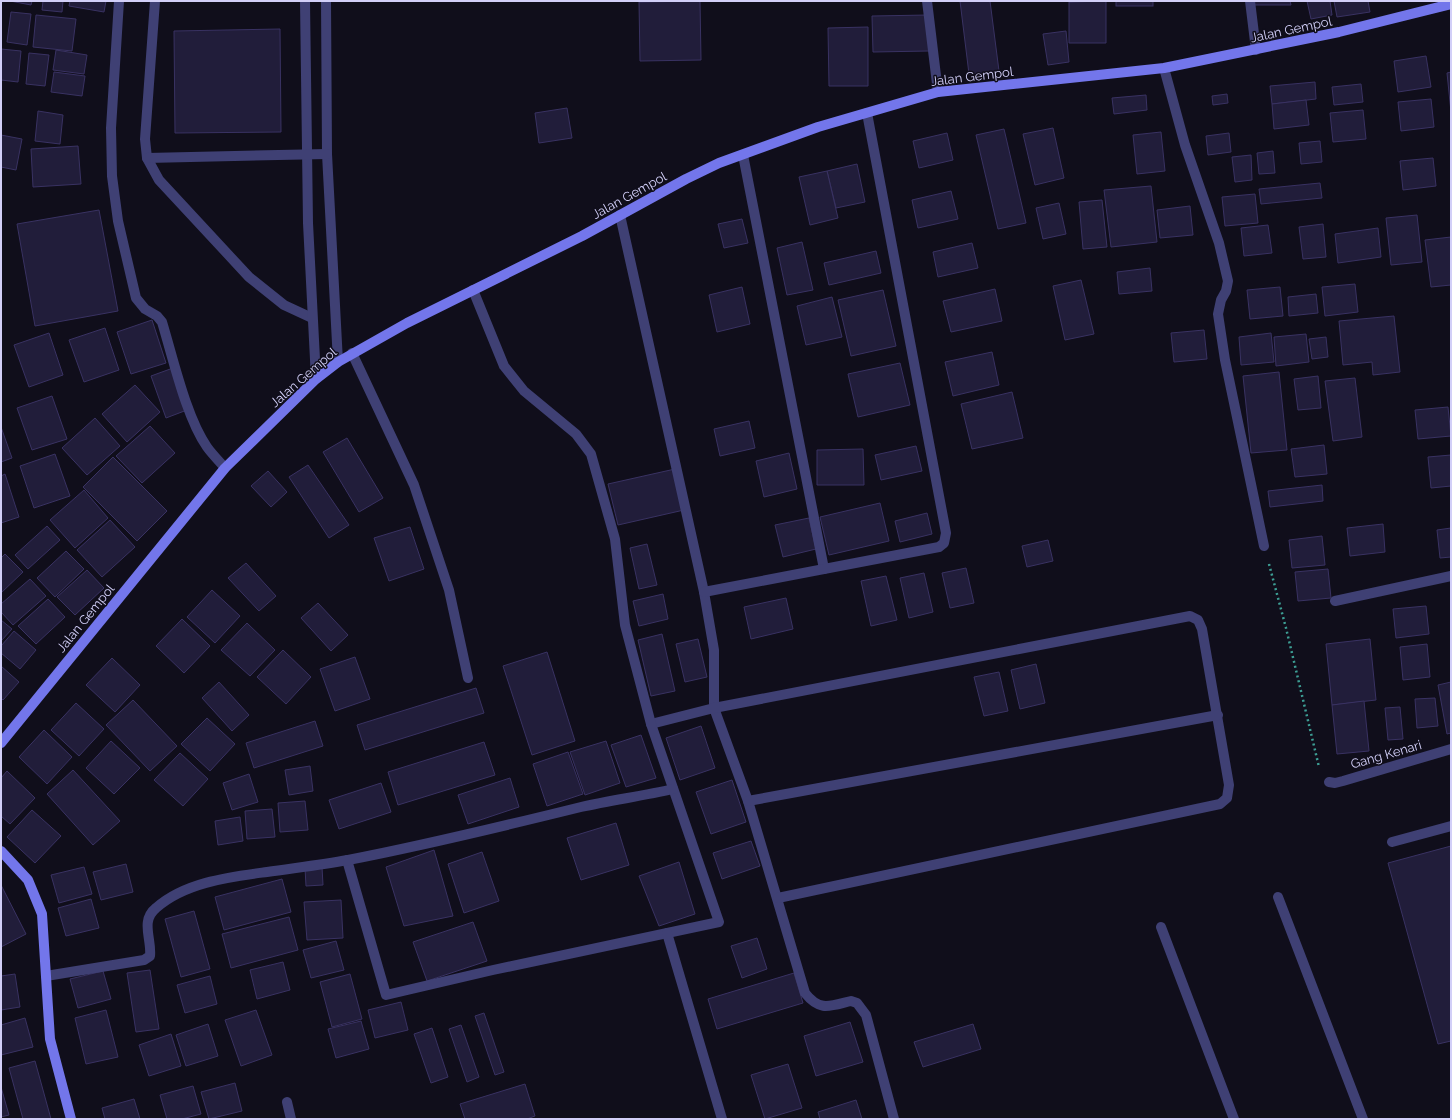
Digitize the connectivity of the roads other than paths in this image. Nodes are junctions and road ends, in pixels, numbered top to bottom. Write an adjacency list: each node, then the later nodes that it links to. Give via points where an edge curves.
1 (119, 1): 22 (street, via 111,128 112,176 127,267 136,298 162,322 197,428 206,446)
2 (155, 1): 15 (street, via 145,139)
3 (305, 1): 14 (street)
4 (326, 1): 12 (street)
5 (926, 1): 10 (street)
6 (1250, 1): 8 (street)
7 (1451, 4): 8 (main road, Jalan Gempol)
8 (1256, 50): 9 (main road, Jalan Gempol)
9 (1164, 68): 10 (main road, Jalan Gempol); 23 (street, via 1185,145 1219,243 1228,282 1218,314 1224,360)
10 (938, 92): 11 (main road, Jalan Gempol)
11 (867, 113): 13 (main road, Jalan Gempol, via 818,127); 24 (street, via 946,533 944,542 939,546)
12 (327, 154): 14 (street); 20 (street)
13 (743, 155): 16 (main road, Jalan Gempol, via 686,179); 24 (street)
14 (307, 156): 15 (street); 18 (street)
15 (147, 158): 18 (street, via 159,180 249,277 284,305)
16 (620, 215): 17 (main road, Jalan Gempol); 26 (street)
17 (473, 290): 19 (main road, Jalan Gempol); 31 (street, via 504,366 524,390 576,434 592,454 615,539 625,626)
18 (312, 318): 21 (street)
19 (352, 353): 20 (main road, Jalan Gempol); 28 (street, via 414,485 449,590)
20 (338, 362): 21 (main road, Jalan Gempol)
21 (316, 379): 22 (main road, Jalan Gempol)
22 (225, 468): 32 (main road, Jalan Gempol)
23 (1264, 546)
24 (824, 569): 26 (street)
25 (1451, 576): 27 (street)
26 (704, 592): 29 (street, via 714,650)
27 (1334, 601)
28 (468, 678)
29 (714, 708): 30 (street, via 1190,616 1198,620 1202,629); 31 (street); 36 (street)
30 (1218, 715): 36 (street); 42 (street, via 1229,785 1227,798 1220,804)
31 (651, 724): 35 (street)
32 (1, 743)
33 (1451, 749): 34 (street, Gang Kenari, via 1339,782)
34 (1328, 782)
35 (673, 789): 40 (street); 44 (street, via 719,922)
36 (748, 801): 42 (street)
37 (1451, 826): 38 (street)
38 (1392, 842)
39 (1, 851): 45 (main road, via 28,880 42,914)
40 (347, 860): 44 (street, via 386,995); 45 (street, via 206,881 155,908 148,919 150,956 144,960)
41 (1278, 897): 52 (street)
42 (778, 898): 50 (street, via 805,993 811,1001 825,1007 851,1001 857,1003 866,1015)
43 (1161, 927): 51 (street)
44 (667, 933): 49 (street)
45 (46, 976): 47 (main road, via 50,1039)
46 (287, 1102): 48 (street)
47 (71, 1119)
48 (291, 1119)
49 (722, 1119)
50 (894, 1119)
51 (1234, 1119)
52 (1363, 1119)

